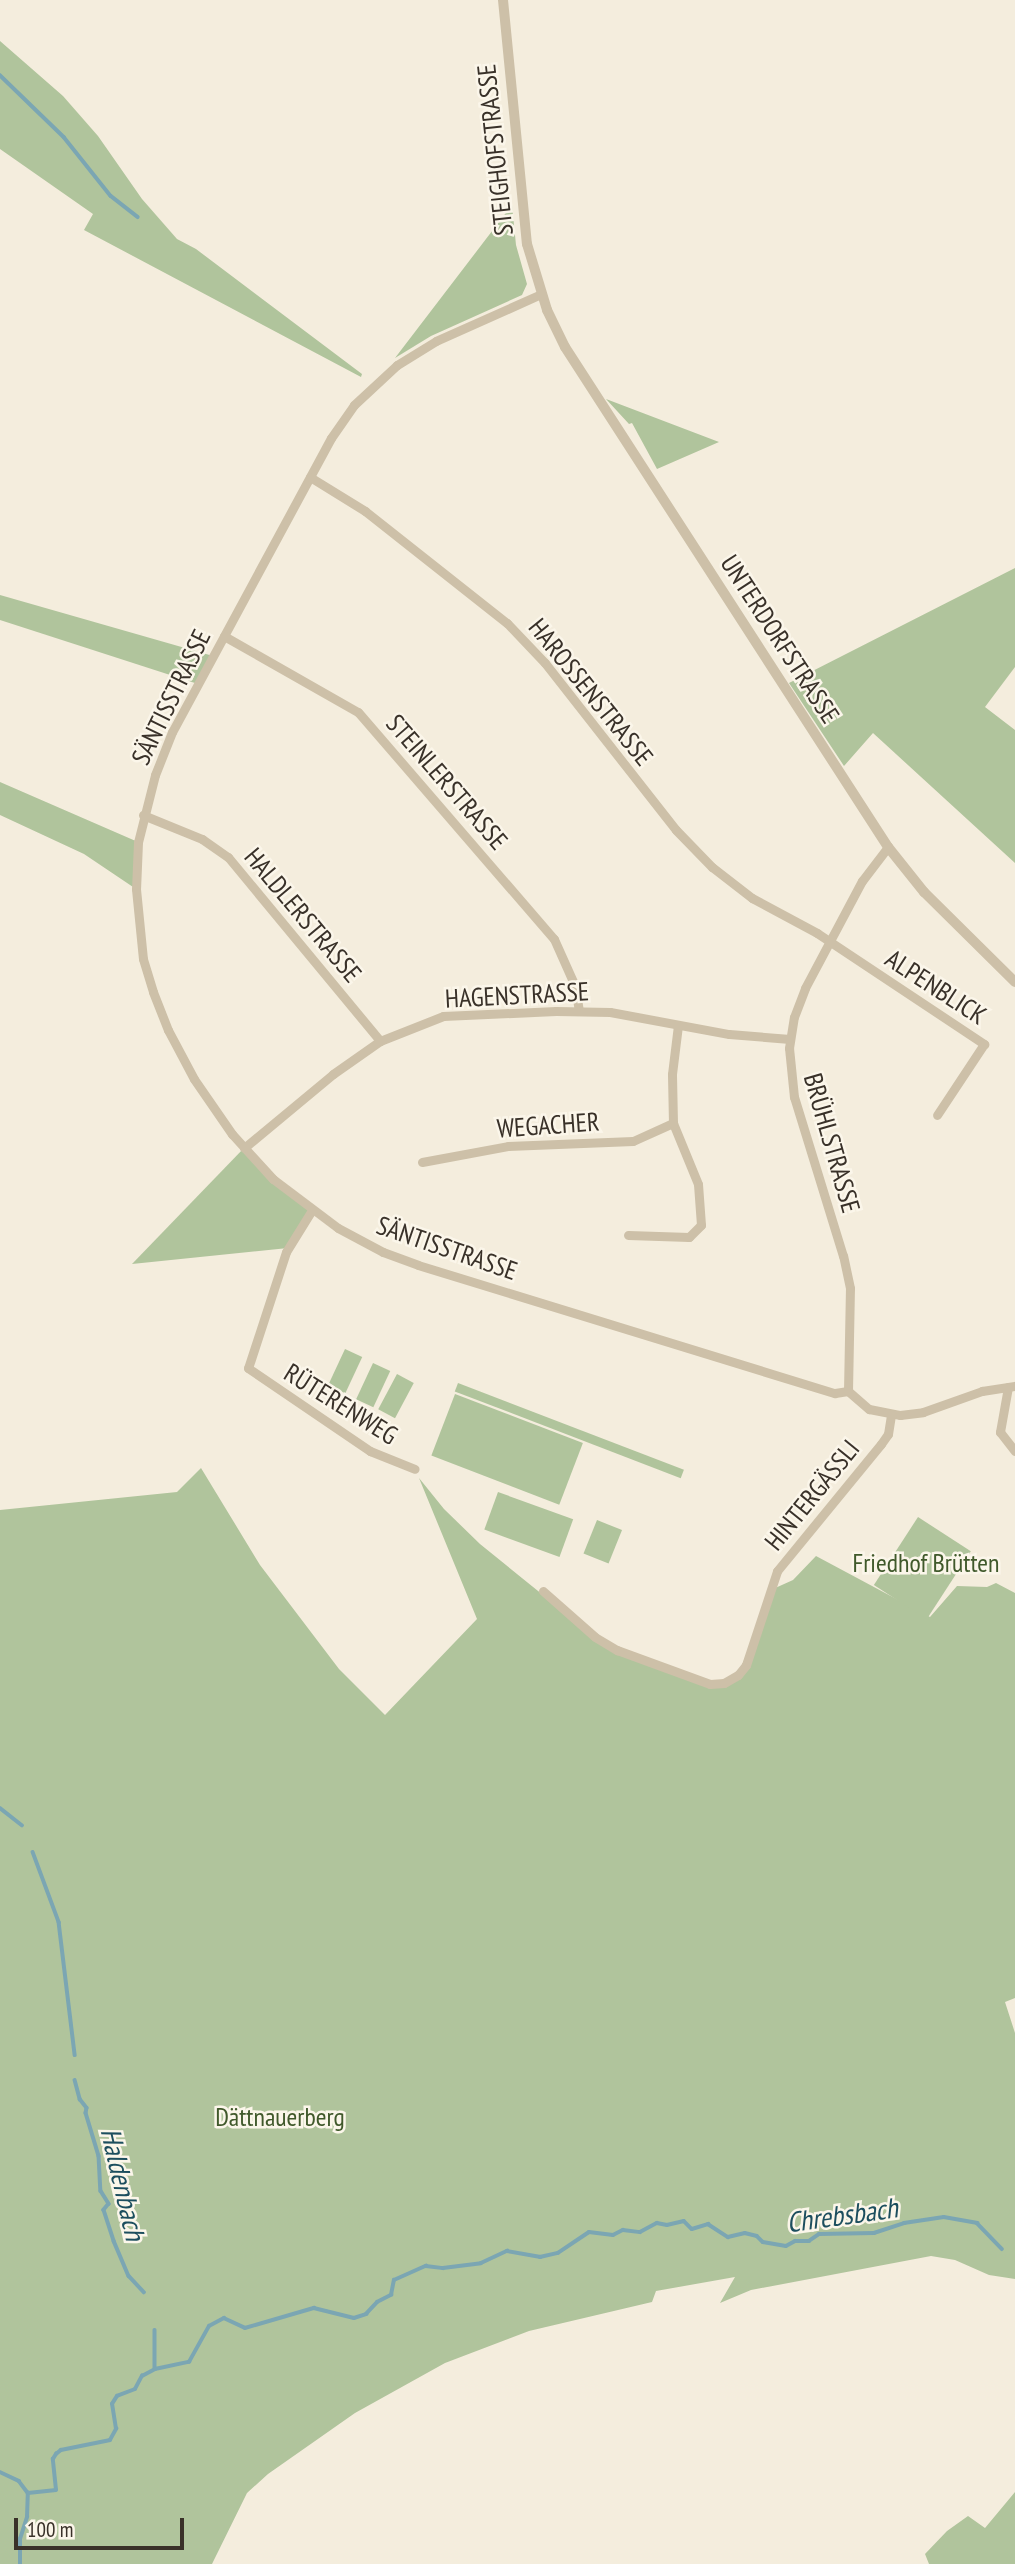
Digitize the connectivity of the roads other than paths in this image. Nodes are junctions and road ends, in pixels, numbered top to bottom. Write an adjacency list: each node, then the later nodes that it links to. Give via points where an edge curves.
1 (503, 0): 2 (street, STEIGHOFSTRASSE, via 520,196)
2 (541, 295): 3 (street, SÄNTISSTRASSE, via 436,341 397,365 355,405); 6 (street, UNTERDORFSTRASSE, via 586,382)
3 (310, 477): 4 (street, SÄNTISSTRASSE); 7 (street, HAROSSENSTRASSE, via 365,511 507,623 545,663 676,830 712,867 752,898)
4 (224, 636): 5 (street, SÄNTISSTRASSE, via 173,732); 9 (street, STEINLERSTRASSE, via 358,712 554,939 575,985)
5 (143, 815): 12 (street, HALDLERSTRASSE, via 202,839 228,857); 15 (street, SÄNTISSTRASSE, via 136,889 144,959 153,992 167,1030 194,1079)
6 (888, 847): 7 (street, BRÜHLSTRASSE, via 862,881); 8 (street, UNTERDORFSTRASSE, via 924,892)
7 (830, 942): 11 (street, BRÜHLSTRASSE, via 805,988); 13 (street, ALPENBLICK, via 984,1044)
8 (1015, 982)
9 (579, 1011): 10 (street, HAGENSTRASSE); 12 (street, HAGENSTRASSE, via 443,1016)
10 (678, 1025): 11 (street, HAGENSTRASSE); 14 (street)
11 (790, 1039): 20 (street, BRÜHLSTRASSE, via 790,1083 849,1288)
12 (380, 1041): 15 (street, HAGENSTRASSE)
13 (937, 1115)
14 (673, 1123): 16 (street, WEGACHER, via 632,1141 508,1146); 18 (street, via 698,1184 701,1225 689,1237)
15 (244, 1148): 17 (street, SÄNTISSTRASSE)
16 (422, 1162)
17 (312, 1210): 20 (street, SÄNTISSTRASSE, via 383,1252 418,1265 835,1393); 23 (street, RÜTERENWEG, via 288,1248 248,1368 370,1451)
18 (628, 1236)
19 (1012, 1387): 21 (street, via 982,1391 923,1412); 22 (street, via 1000,1432)
20 (848, 1391): 21 (street, SÄNTISSTRASSE, via 864,1406)
21 (891, 1414): 24 (street, HINTERGÄSSLI, via 881,1444 777,1572 746,1665 724,1683 710,1684 617,1650)
22 (1015, 1451)
23 (415, 1469)
24 (542, 1591)

